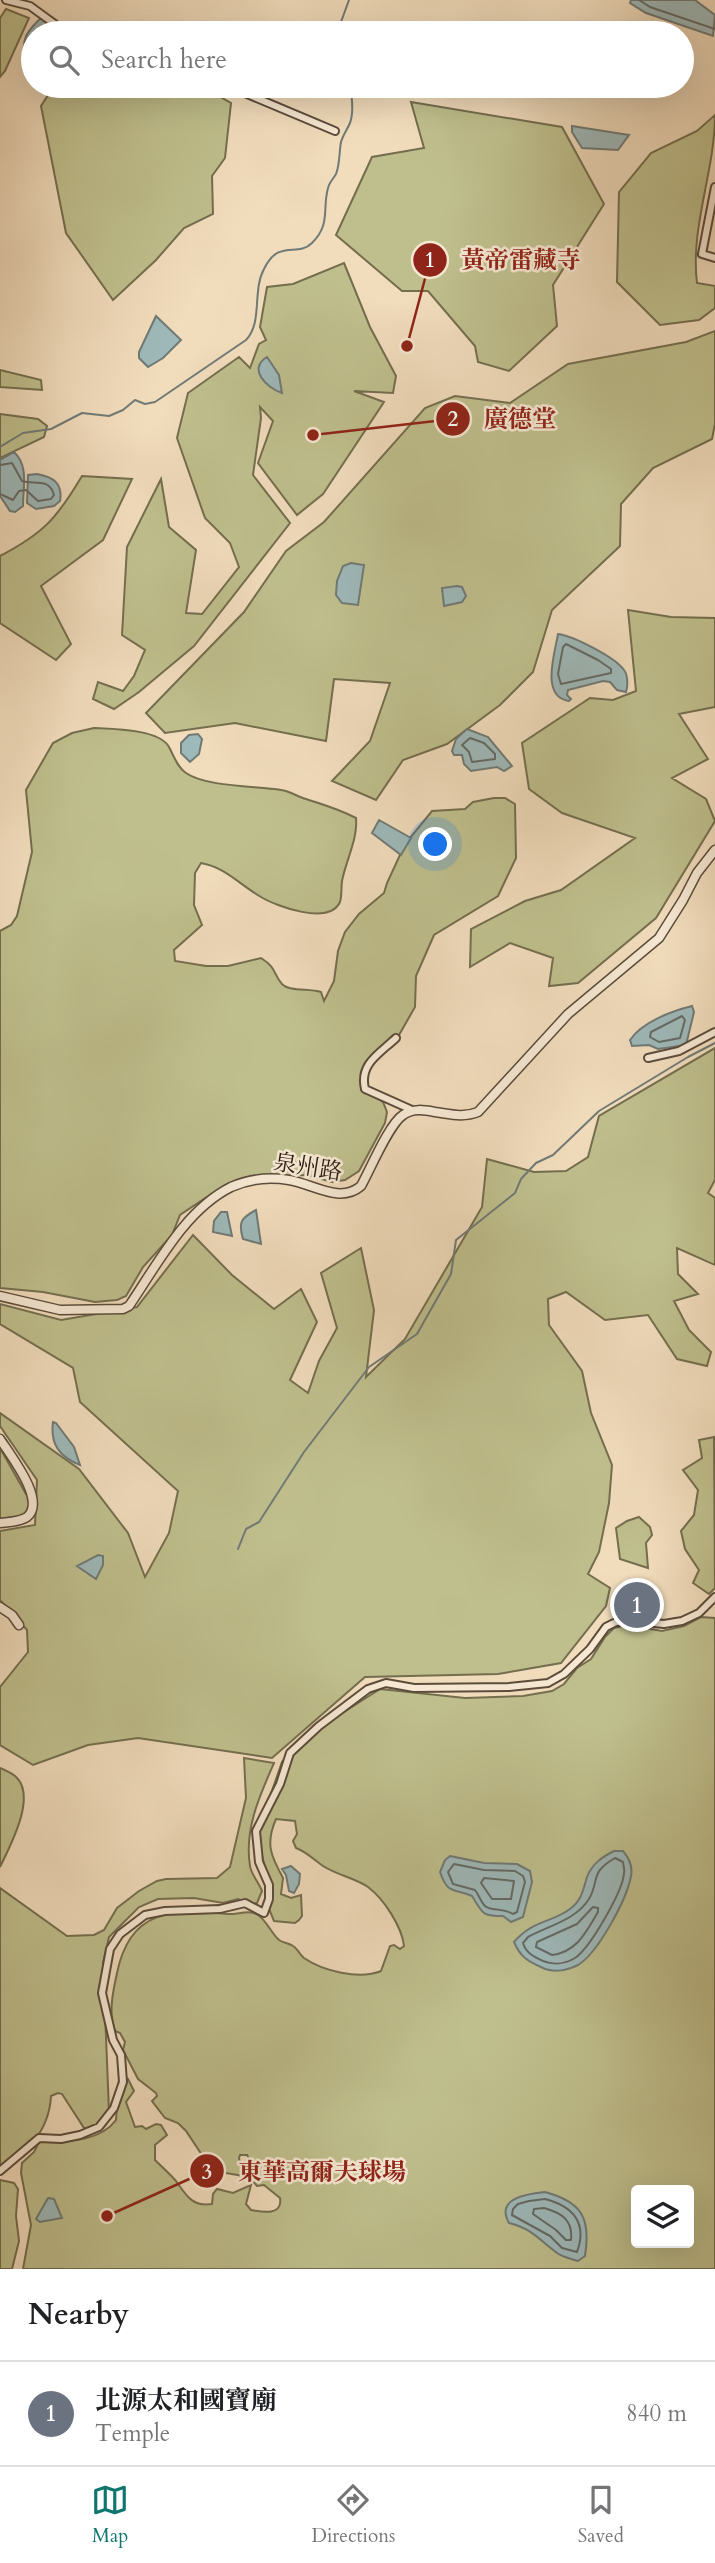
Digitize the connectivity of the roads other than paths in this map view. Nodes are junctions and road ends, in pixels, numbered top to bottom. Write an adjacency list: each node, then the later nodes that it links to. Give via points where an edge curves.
1 (6, 0): 2 (street, via 30,6)
2 (51, 21)
3 (257, 98): 4 (street)
4 (335, 131)
5 (715, 187): 6 (street, via 702,254)
6 (715, 258)
7 (715, 850): 11 (street, via 659,938 568,1014 478,1111 458,1116)
8 (715, 1032): 10 (street, via 679,1051)
9 (396, 1038): 11 (street, via 365,1068 362,1077 365,1088)
10 (648, 1058)
11 (412, 1111): 12 (street, 泉州路, via 397,1121 361,1186 351,1193 336,1194 290,1180 259,1179 217,1195 199,1210 123,1309 60,1310)
12 (0, 1296)
13 (0, 1439): 14 (street, via 26,1480 33,1503 27,1517)
14 (0, 1522)
15 (715, 1597): 18 (street, via 699,1613 682,1621 664,1625 624,1620 606,1627 590,1649 548,1684 414,1688 386,1683 368,1689 319,1726 290,1753 256,1830 259,1862 269,1885 264,1913 245,1903 165,1911 145,1915 120,1934 110,1949 102,1993 121,2055 123,2082 114,2108 99,2127 80,2136 39,2138)
16 (0, 1607): 17 (street)
17 (19, 1625)
18 (0, 2171)

